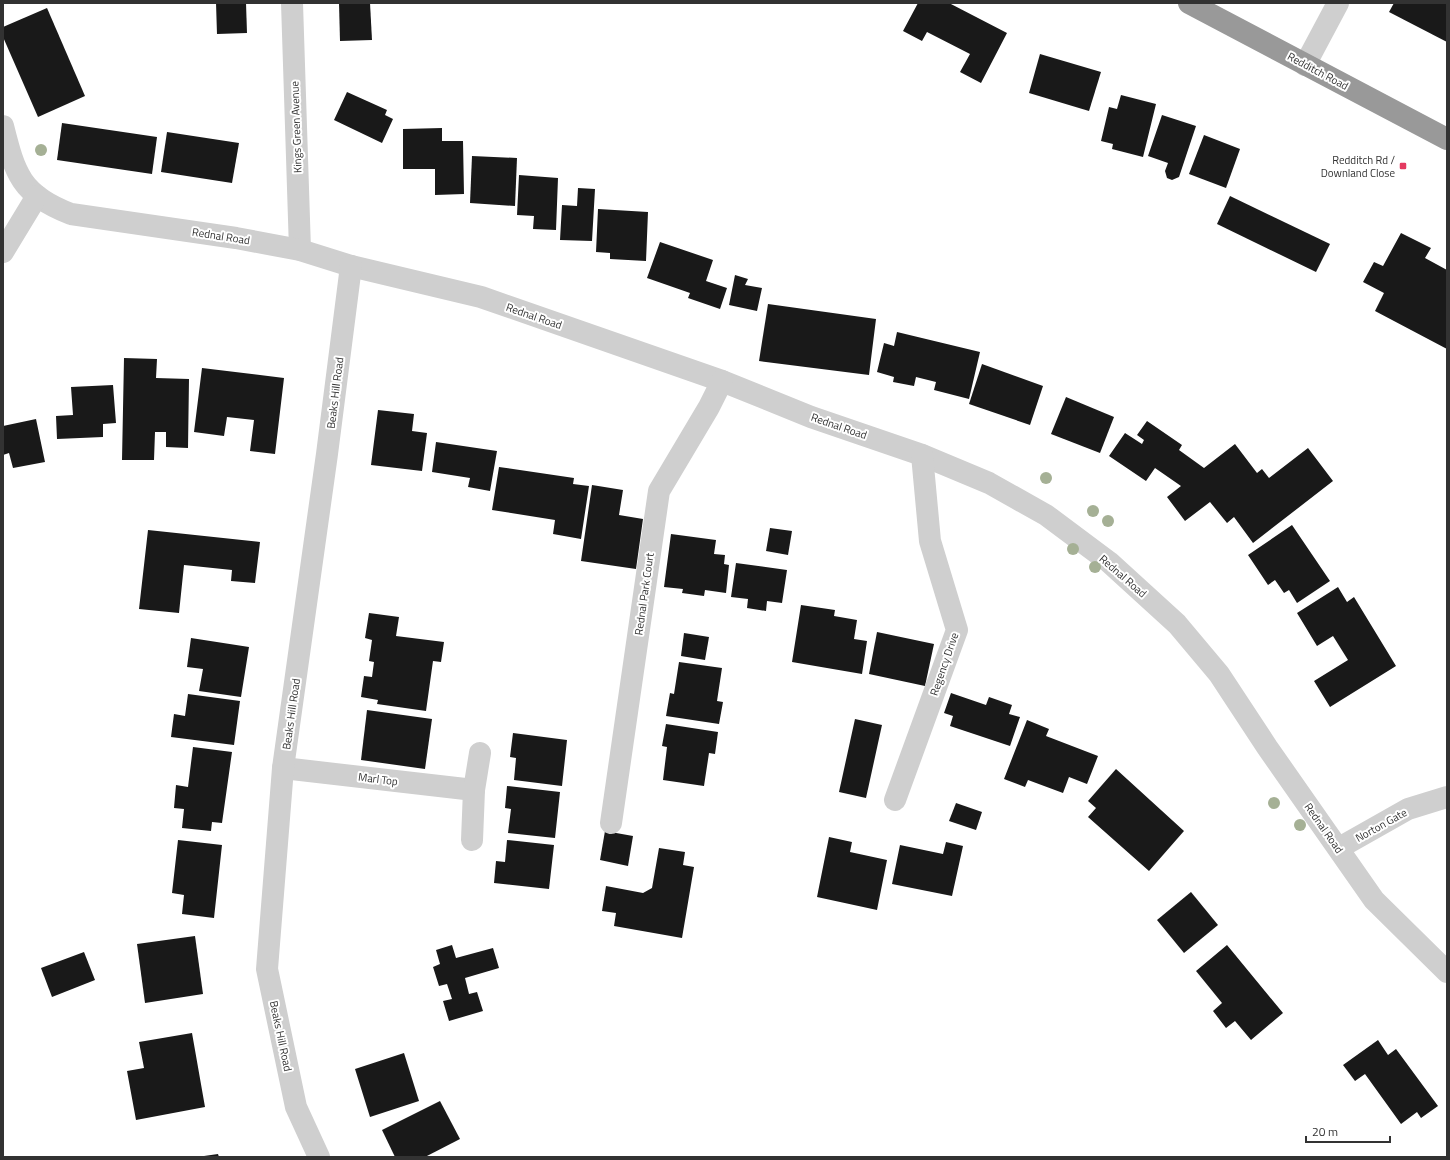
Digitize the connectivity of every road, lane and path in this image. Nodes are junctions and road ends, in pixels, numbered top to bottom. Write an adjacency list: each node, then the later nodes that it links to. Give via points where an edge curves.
1 (292, 3): 8 (street, Kings Green Avenue)
2 (1189, 3): 4 (highway, Redditch Road)
3 (1338, 3): 4 (street)
4 (1305, 65): 6 (highway, Redditch Road)
5 (3, 126): 7 (street, Rednal Road, via 16,172 26,188)
6 (1447, 139)
7 (37, 196): 8 (street, Rednal Road, via 53,208 71,214); 9 (street)
8 (300, 250): 10 (street, Rednal Road)
9 (3, 252)
10 (351, 266): 11 (street, Rednal Road, via 481,297); 14 (street, Beaks Hill Road)
11 (722, 381): 12 (street, Rednal Road, via 811,417); 18 (street, Rednal Park Court, via 659,491)
12 (922, 455): 17 (street, Regency Drive, via 930,541 957,630); 20 (street, Rednal Road, via 989,483 1046,515 1109,562 1177,624 1219,674)
13 (480, 753): 15 (street)
14 (283, 768): 15 (street, Marl Top); 22 (street, Beaks Hill Road, via 267,969 296,1107)
15 (474, 790): 19 (street)
16 (1447, 797): 20 (street, Norton Gate, via 1408,809)
17 (895, 800)
18 (611, 823)
19 (472, 840)
20 (1339, 848): 21 (street, Rednal Road, via 1374,900)
21 (1447, 972)
22 (318, 1157)

